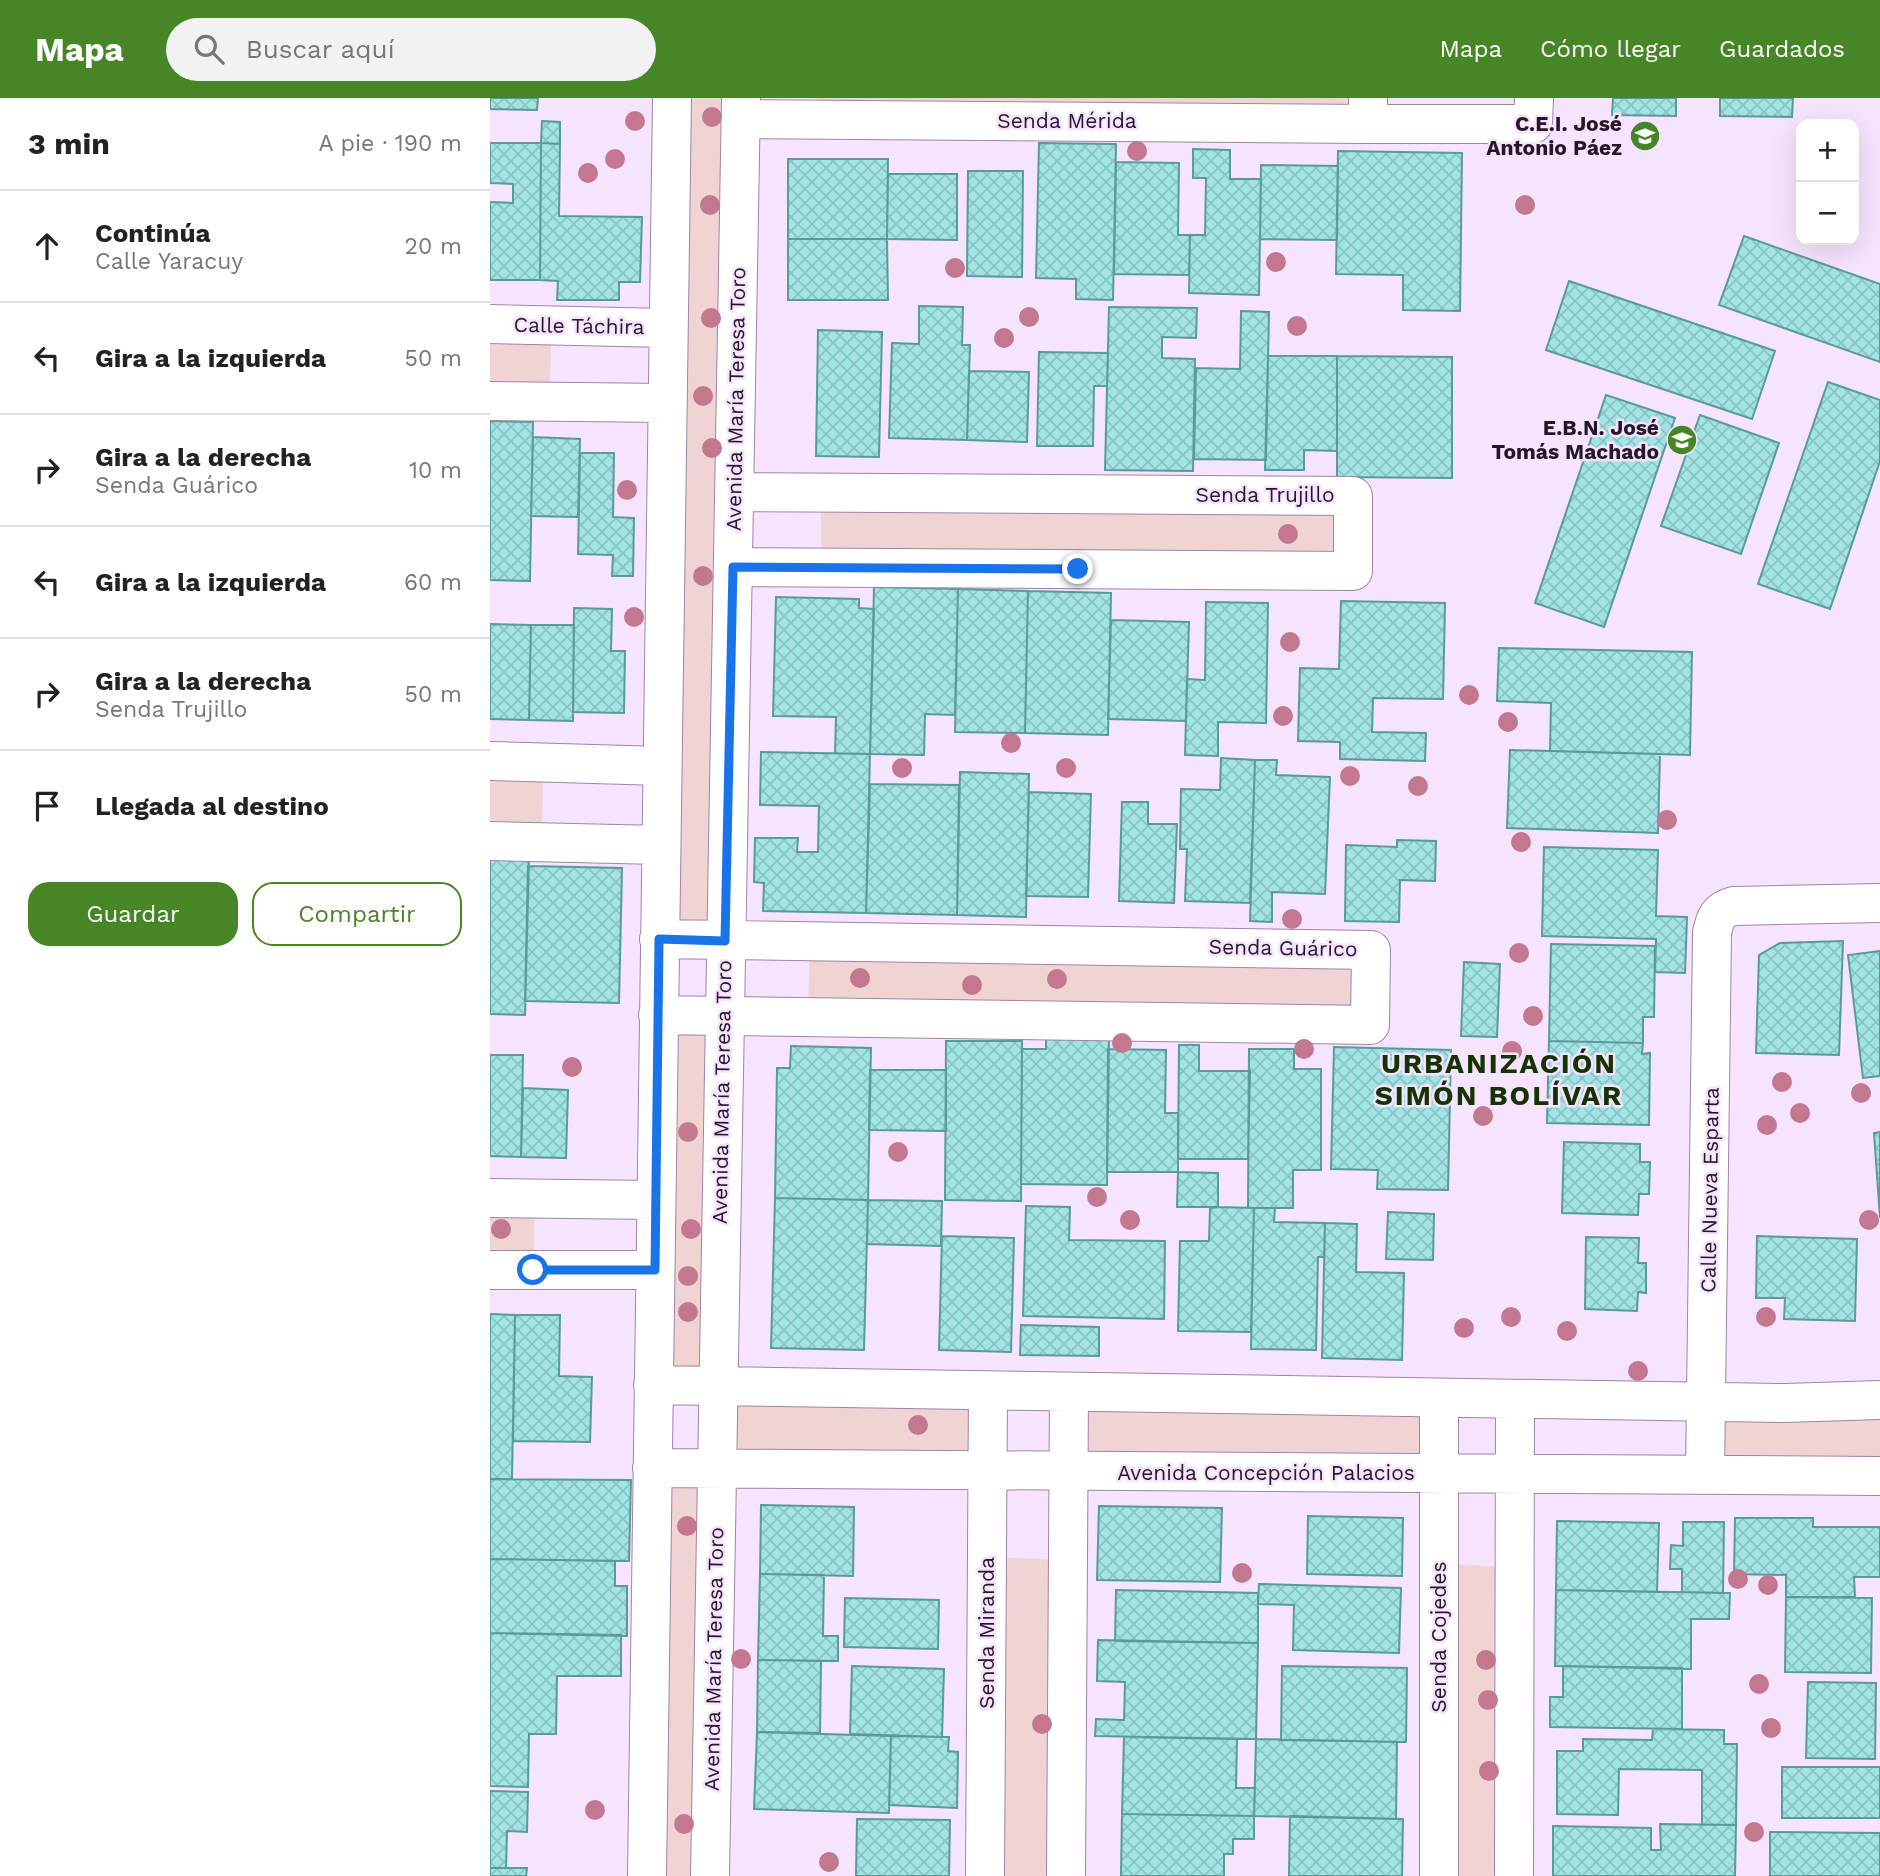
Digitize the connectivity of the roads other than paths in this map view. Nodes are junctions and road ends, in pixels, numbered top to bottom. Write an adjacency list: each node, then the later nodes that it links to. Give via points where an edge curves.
1 (672, 98): 6 (street)
2 (1534, 98): 4 (street, Senda Mérida, via 1533,124)
3 (741, 109): 4 (street, Senda Mérida); 9 (street, Avenida María Teresa Toro)
4 (1368, 111)
5 (490, 324): 6 (street, Calle Táchira)
6 (668, 328): 8 (street)
7 (490, 401): 8 (street)
8 (666, 403): 12 (street)
9 (734, 492): 10 (street, Avenida María Teresa Toro); 10 (street, Senda Trujillo, via 1353,496 1353,571)
10 (733, 567): 17 (street, Avenida María Teresa Toro)
11 (490, 761): 12 (street)
12 (661, 766): 14 (street)
13 (490, 841): 14 (street)
14 (660, 845): 16 (street)
15 (1880, 903): 31 (street, Calle Nueva Esparta, via 1734,906 1715,918)
16 (659, 939): 17 (street, Senda Guárico); 18 (street)
17 (725, 941): 19 (street, Avenida María Teresa Toro); 19 (street, Senda Guárico, via 1371,950 1371,962 1370,1025)
18 (658, 1015): 19 (street, Senda Guárico); 21 (street)
19 (724, 1016): 25 (street, Avenida María Teresa Toro)
20 (490, 1198): 21 (street)
21 (656, 1200): 23 (street)
22 (490, 1270): 23 (street)
23 (655, 1270): 24 (street)
24 (653, 1385): 25 (street); 32 (street)
25 (717, 1387): 26 (street); 33 (street, Avenida María Teresa Toro)
26 (988, 1391): 27 (street); 34 (street, Senda Miranda)
27 (1069, 1392): 28 (street); 35 (street)
28 (1440, 1398): 29 (street); 36 (street, Senda Cojedes)
29 (1515, 1399): 31 (street); 37 (street)
30 (1880, 1400): 31 (street)
31 (1707, 1402): 38 (street, Calle Nueva Esparta)
32 (652, 1468): 33 (street, Avenida Concepción Palacios); 40 (street)
33 (717, 1469): 34 (street, Avenida Concepción Palacios); 41 (street, Avenida María Teresa Toro)
34 (987, 1471): 35 (street, Avenida Concepción Palacios); 42 (street, Senda Miranda)
35 (1069, 1471): 36 (street, Avenida Concepción Palacios); 43 (street)
36 (1439, 1474): 37 (street, Avenida Concepción Palacios); 44 (street, Senda Cojedes)
37 (1514, 1474): 38 (street, Avenida Concepción Palacios); 45 (street)
38 (1705, 1475): 39 (street, Avenida Concepción Palacios)
39 (1880, 1476)
40 (647, 1876)
41 (710, 1876)
42 (985, 1876)
43 (1066, 1876)
44 (1439, 1876)
45 (1514, 1876)

